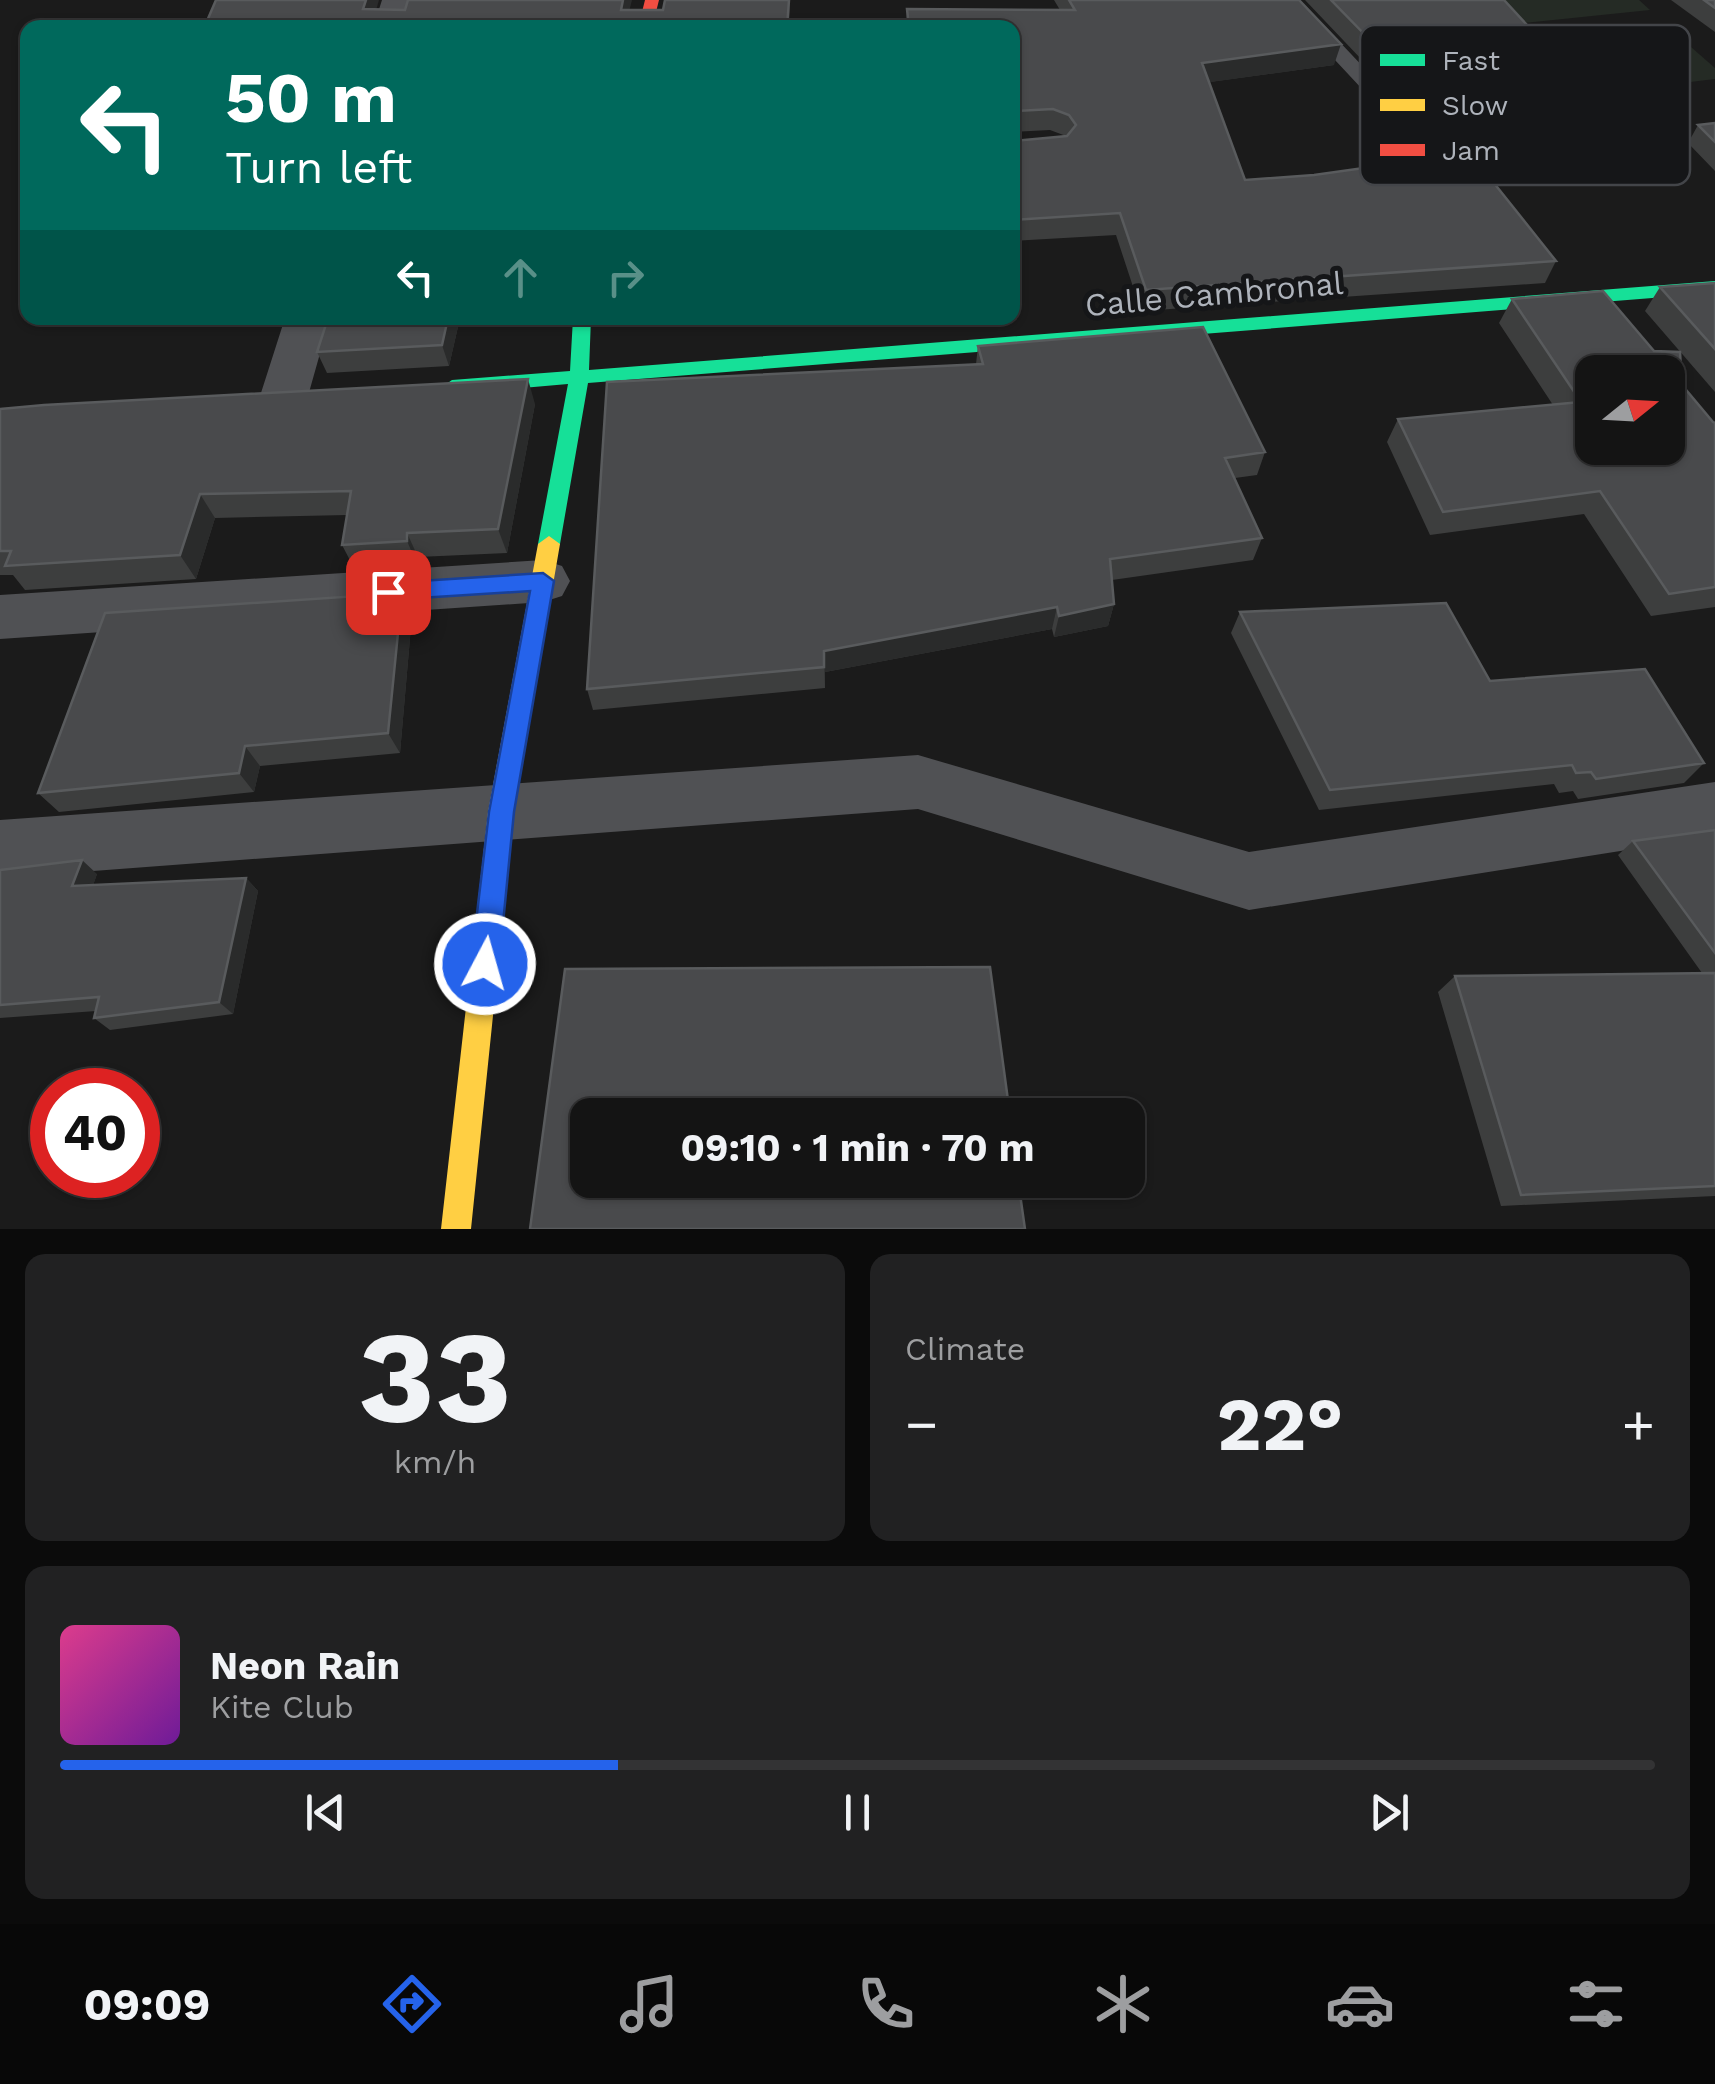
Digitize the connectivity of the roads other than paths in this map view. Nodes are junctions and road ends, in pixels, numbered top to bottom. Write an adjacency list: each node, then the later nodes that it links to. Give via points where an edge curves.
1 (1289, 0): 4 (lane)
2 (1491, 0): 3 (lane)
3 (1515, 25)
4 (1360, 76)
5 (1715, 287): 6 (street, Calle Cambronal)
6 (1601, 294): 9 (street); 10 (street, Calle Cambronal)
7 (305, 325): 12 (street)
8 (582, 325): 10 (street)
9 (1634, 333)
10 (579, 379): 11 (street, Calle Cambronal); 13 (street)
11 (421, 388)
12 (284, 396)
13 (543, 581): 14 (street); 16 (street)
14 (0, 617)
15 (1715, 809): 16 (street, via 1249,880 918,782)
16 (501, 812): 17 (street); 18 (street)
17 (0, 849)
18 (456, 1229)

